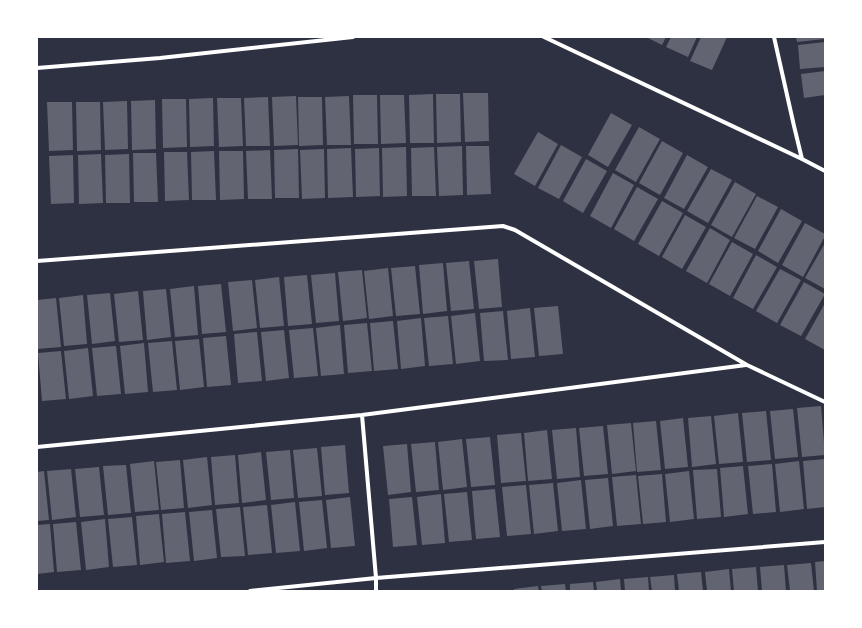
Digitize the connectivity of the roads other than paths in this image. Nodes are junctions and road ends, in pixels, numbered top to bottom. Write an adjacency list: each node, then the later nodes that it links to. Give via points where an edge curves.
1 (353, 37): 4 (street, via 160,58)
2 (544, 37): 5 (street)
3 (774, 37): 5 (street)
4 (37, 68)
5 (802, 159): 6 (street)
6 (825, 171)
7 (37, 261): 8 (street, via 503,226 515,230)
8 (747, 365): 9 (street); 10 (street)
9 (825, 402)
10 (362, 415): 11 (street); 13 (street)
11 (37, 448)
12 (825, 542): 13 (street)
13 (376, 578): 14 (street); 15 (street)
14 (250, 591)
15 (376, 591)

